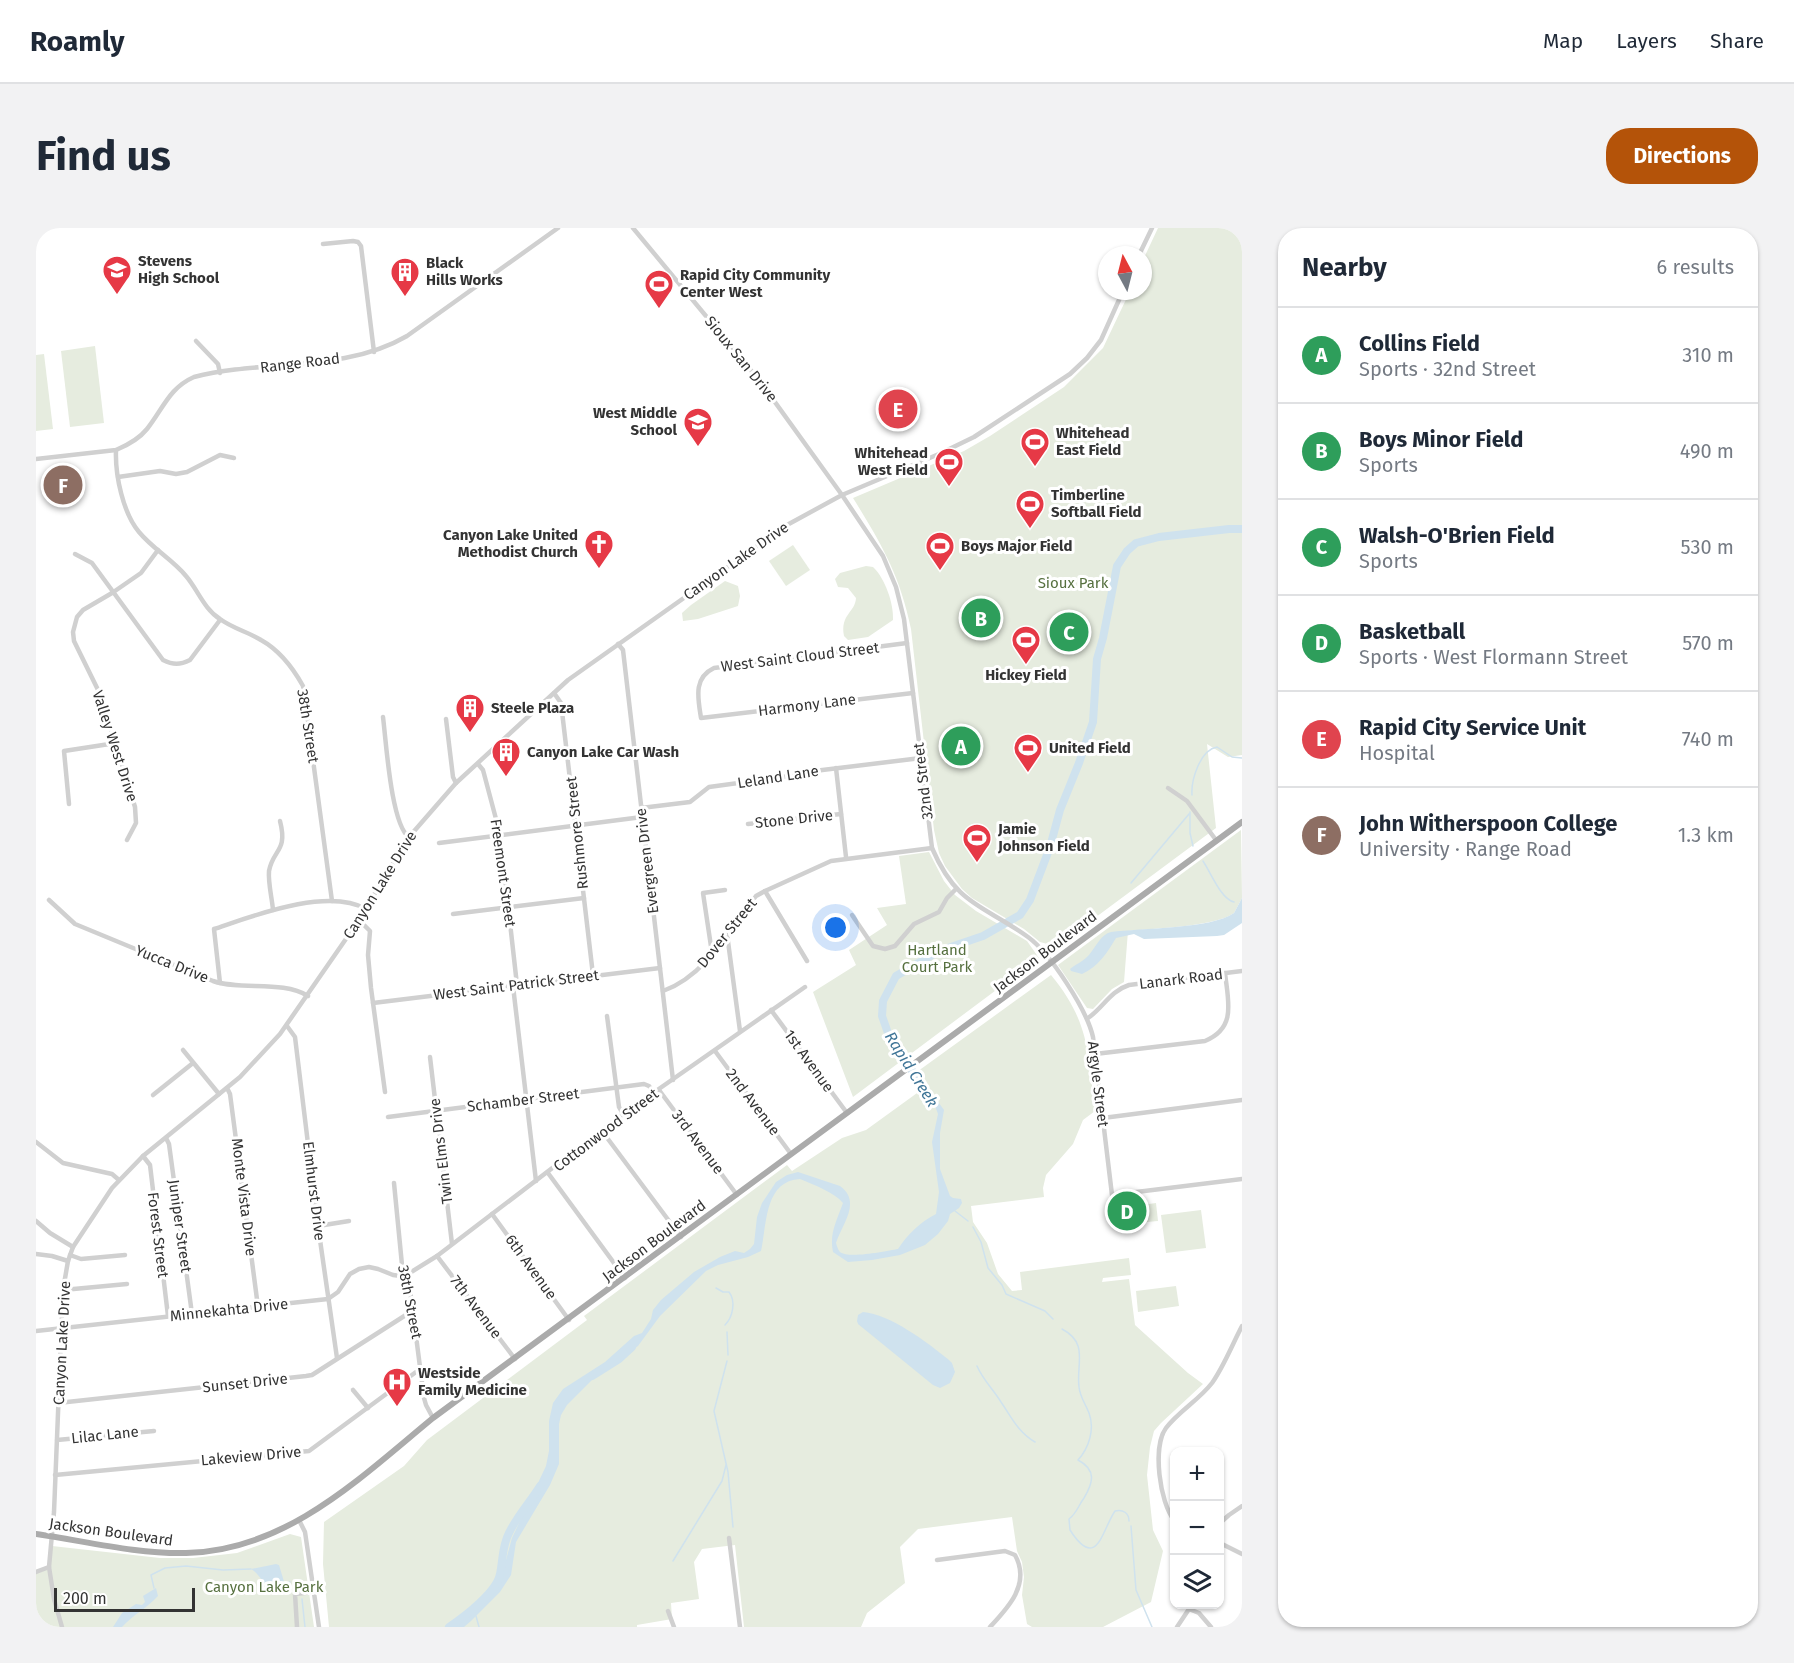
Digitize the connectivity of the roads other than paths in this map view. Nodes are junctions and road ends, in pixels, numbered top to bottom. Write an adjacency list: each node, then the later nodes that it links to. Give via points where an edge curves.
1 (558, 228): 8 (street, Range Road, via 407,336)
2 (633, 228): 14 (street, Sioux San Drive, via 759,380)
3 (1152, 228): 5 (street)
4 (323, 244): 8 (street, via 353,241 361,246)
5 (1143, 246)
6 (1120, 300): 14 (street, Canyon Lake Drive, via 1097,346 1056,384 963,443)
7 (196, 341): 9 (street, via 218,364)
8 (374, 352): 9 (street, Range Road)
9 (220, 373): 10 (street, Range Road, via 194,377 178,386 142,434)
10 (116, 450): 12 (street, Range Road); 13 (street, 38th Street)
11 (234, 458): 13 (street, via 220,455 176,474 160,471)
12 (36, 459)
13 (118, 477): 15 (street, 38th Street, via 139,532)
14 (842, 495): 19 (street, 32nd Street, via 890,571); 20 (street, Canyon Lake Drive, via 781,529)
15 (158, 550): 17 (street, Valley West Drive, via 141,573); 18 (street, 38th Street, via 185,574)
16 (75, 554): 17 (street, via 92,563)
17 (112, 593): 18 (street, via 163,660 170,663 190,660); 26 (street, Valley West Drive, via 83,610 73,632)
18 (220, 620): 52 (street, 38th Street, via 273,649 303,686)
19 (907, 643): 22 (street, 32nd Street); 24 (street, West Saint Cloud Street, via 714,668 700,678)
20 (618, 644): 21 (street, Canyon Lake Drive); 33 (street, Evergreen Drive, via 623,650)
21 (554, 693): 28 (street, Canyon Lake Drive); 39 (street, Rushmore Street, via 561,703)
22 (913, 693): 24 (street, Harmony Lane); 27 (street, 32nd Street)
23 (383, 717): 41 (street, via 391,789 400,826)
24 (700, 718)
25 (446, 719): 30 (street)
26 (116, 743): 32 (street, via 64,751); 42 (street, Valley West Drive, via 136,815 134,830)
27 (921, 758): 29 (street, Leland Lane); 45 (street, 32nd Street)
28 (478, 764): 30 (street, Canyon Lake Drive); 40 (street, Freemont Street)
29 (836, 768): 33 (street, Leland Lane, via 709,787 690,802); 34 (street)
30 (456, 783): 41 (street, Canyon Lake Drive)
31 (1168, 788): 43 (street, via 1187,801)
32 (69, 804)
33 (641, 808): 35 (street, Evergreen Drive)
34 (841, 814): 38 (street, Stone Drive); 46 (street)
35 (642, 817): 39 (street); 63 (street, Evergreen Drive)
36 (280, 821): 55 (street, via 281,847 269,873)
37 (1242, 822): 43 (main road, Jackson Boulevard)
38 (748, 824)
39 (577, 826): 40 (street); 50 (street, Rushmore Street)
40 (500, 834): 44 (street); 53 (street, Freemont Street)
41 (409, 837): 54 (street, Canyon Lake Drive)
42 (127, 840)
43 (1216, 840): 62 (main road, Jackson Boulevard)
44 (439, 843)
45 (932, 848): 46 (street, Dover Street); 47 (street, 32nd Street)
46 (846, 857): 49 (street, Dover Street)
47 (956, 889): 57 (street, via 939,912 914,924 889,949 873,946); 62 (street, 32nd Street, via 1033,941)
48 (725, 890): 60 (street, via 703,893)
49 (765, 891): 59 (street, Dover Street, via 756,896); 61 (street)
50 (584, 898): 53 (street); 66 (street, Rushmore Street)
51 (49, 900): 67 (street, Yucca Drive, via 75,924)
52 (332, 901): 54 (street); 55 (street)
53 (508, 908): 56 (street); 68 (street, Freemont Street)
54 (366, 909): 58 (street, Canyon Lake Drive)
55 (273, 910): 67 (street, via 214,929)
56 (453, 914)
57 (852, 915)
58 (359, 920): 71 (street, Canyon Lake Drive); 72 (street, via 370,931)
59 (727, 934): 60 (street, Dover Street); 77 (street)
60 (712, 953): 70 (street, Dover Street, via 678,986)
61 (807, 961)
62 (1051, 963): 75 (street, 32nd Street); 93 (main road, Jackson Boulevard)
63 (660, 968): 66 (street, West Saint Patrick Street); 70 (street, Evergreen Drive)
64 (1242, 971): 65 (street, Lanark Road)
65 (1226, 973): 75 (street, Lanark Road, via 1129,985 1120,988); 80 (street, via 1229,1010 1227,1021 1215,1037)
66 (593, 975): 68 (street, West Saint Patrick Street)
67 (220, 983): 71 (street, Yucca Drive, via 294,989)
68 (515, 986): 72 (street, West Saint Patrick Street); 90 (street, Freemont Street)
69 (805, 987): 73 (street, Cottonwood Street)
70 (663, 991): 83 (street, Evergreen Drive)
71 (308, 996): 76 (street, Canyon Lake Drive)
72 (373, 1003): 87 (street)
73 (771, 1010): 77 (street, Cottonwood Street); 93 (street, 1st Avenue)
74 (607, 1016): 85 (street)
75 (1088, 1018): 80 (street, Argyle Street)
76 (287, 1026): 84 (street, Canyon Lake Drive); 111 (street, Elmhurst Drive, via 295,1037)
77 (740, 1032): 79 (street, Cottonwood Street)
78 (183, 1050): 82 (street)
79 (715, 1051): 83 (street, Cottonwood Street); 100 (street, 2nd Avenue)
80 (1095, 1054): 96 (street, Argyle Street)
81 (430, 1057): 92 (street, Twin Elms Drive)
82 (193, 1063): 88 (street); 89 (street)
83 (673, 1080): 86 (street, Cottonwood Street)
84 (227, 1088): 88 (street, Canyon Lake Drive); 125 (street, Monte Vista Drive)
85 (617, 1088): 86 (street, Schamber Street, via 644,1084); 90 (street, Schamber Street); 94 (street)
86 (657, 1091): 94 (street, Cottonwood Street); 107 (street, 3rd Avenue)
87 (385, 1092)
88 (219, 1094): 98 (street, Canyon Lake Drive)
89 (153, 1095)
90 (526, 1099): 92 (street, Schamber Street); 105 (street, Freemont Street)
91 (1242, 1100): 96 (street)
92 (436, 1111): 95 (street, Schamber Street); 113 (street, Twin Elms Drive)
93 (847, 1113): 100 (main road, Jackson Boulevard)
94 (623, 1114): 97 (street, Cottonwood Street)
95 (388, 1117)
96 (1103, 1118): 103 (street, Argyle Street, via 1112,1195)
97 (602, 1131): 102 (street, Cottonwood Street); 112 (street)
98 (166, 1138): 101 (street, Canyon Lake Drive); 127 (street, Juniper Street)
99 (36, 1142): 104 (street, via 63,1163 112,1174)
100 (791, 1154): 107 (main road, Jackson Boulevard)
101 (143, 1156): 104 (street, Canyon Lake Drive); 128 (street, Forest Street, via 150,1165)
102 (548, 1173): 105 (street, Cottonwood Street); 121 (street)
103 (1242, 1179)
104 (119, 1180): 114 (street, Canyon Lake Drive)
105 (536, 1181): 108 (street, Cottonwood Street)
106 (394, 1183): 120 (street, 38th Street, via 402,1265)
107 (737, 1195): 112 (main road, Jackson Boulevard)
108 (492, 1214): 113 (street, Cottonwood Street); 129 (street, 6th Avenue)
109 (36, 1221): 114 (street)
110 (349, 1221): 111 (street)
111 (318, 1226): 124 (street, Elmhurst Drive)
112 (681, 1237): 121 (main road, Jackson Boulevard)
113 (452, 1244): 118 (street, Cottonwood Street)
114 (73, 1247): 117 (street, Canyon Lake Drive)
115 (36, 1254): 119 (street)
116 (125, 1254): 117 (street, via 81,1259)
117 (70, 1255): 119 (street, Canyon Lake Drive)
118 (437, 1256): 120 (street, Cottonwood Street); 134 (street, 7th Avenue)
119 (68, 1261): 123 (street, Canyon Lake Drive)
120 (408, 1274): 124 (street, via 359,1269); 126 (street, 38th Street)
121 (625, 1278): 129 (main road, Jackson Boulevard)
122 (127, 1284): 123 (street)
123 (63, 1290): 131 (street, Canyon Lake Drive)
124 (328, 1299): 125 (street, Minnekahta Drive); 133 (street, Elmhurst Drive)
125 (258, 1307): 127 (street, Minnekahta Drive)
126 (414, 1312): 133 (street, Sunset Drive); 135 (street, 38th Street)
127 (192, 1314): 128 (street, Minnekahta Drive)
128 (168, 1316): 131 (street, Minnekahta Drive)
129 (569, 1320): 134 (main road, Jackson Boulevard)
130 (1242, 1326): 144 (street, via 1213,1382 1163,1432 1162,1496)
131 (60, 1329): 132 (street, Minnekahta Drive); 137 (street, Canyon Lake Drive)
132 (36, 1331)
133 (337, 1358): 137 (street, Sunset Drive, via 306,1376)
134 (515, 1359): 139 (main road, Jackson Boulevard)
135 (422, 1372): 138 (street, Lakeview Drive, via 416,1372); 139 (street, 38th Street, via 426,1405)
136 (353, 1390): 138 (street)
137 (58, 1403): 141 (street, Canyon Lake Drive)
138 (368, 1407): 142 (street, Lakeview Drive, via 309,1451)
139 (434, 1418): 145 (main road, Jackson Boulevard, via 346,1489)
140 (154, 1431): 141 (street, Lilac Lane)
141 (57, 1440): 142 (street, Canyon Lake Drive)
142 (56, 1475): 148 (street, Canyon Lake Drive)
143 (1242, 1506): 146 (street)
144 (1170, 1514)
145 (299, 1520): 148 (main road, Jackson Boulevard, via 233,1547 188,1553 137,1550); 155 (street, via 305,1532)
146 (1224, 1520)
147 (36, 1534): 148 (main road, Jackson Boulevard)
148 (53, 1536): 153 (street, Canyon Lake Drive)
149 (729, 1538): 163 (street)
150 (1224, 1545): 151 (street)
151 (1242, 1554)
152 (937, 1560): 164 (street, via 1005,1551 1015,1555 1017,1591 1009,1608)
153 (49, 1567): 154 (street); 159 (street, Canyon Lake Drive)
154 (36, 1572)
155 (313, 1592): 160 (street, via 295,1594); 161 (street)
156 (1189, 1609): 165 (street)
157 (1193, 1609): 166 (street)
158 (668, 1611): 162 (street)
159 (62, 1627)
160 (297, 1627)
161 (319, 1627)
162 (674, 1627)
163 (740, 1627)
164 (990, 1627)
165 (1177, 1627)
166 (1211, 1627)

